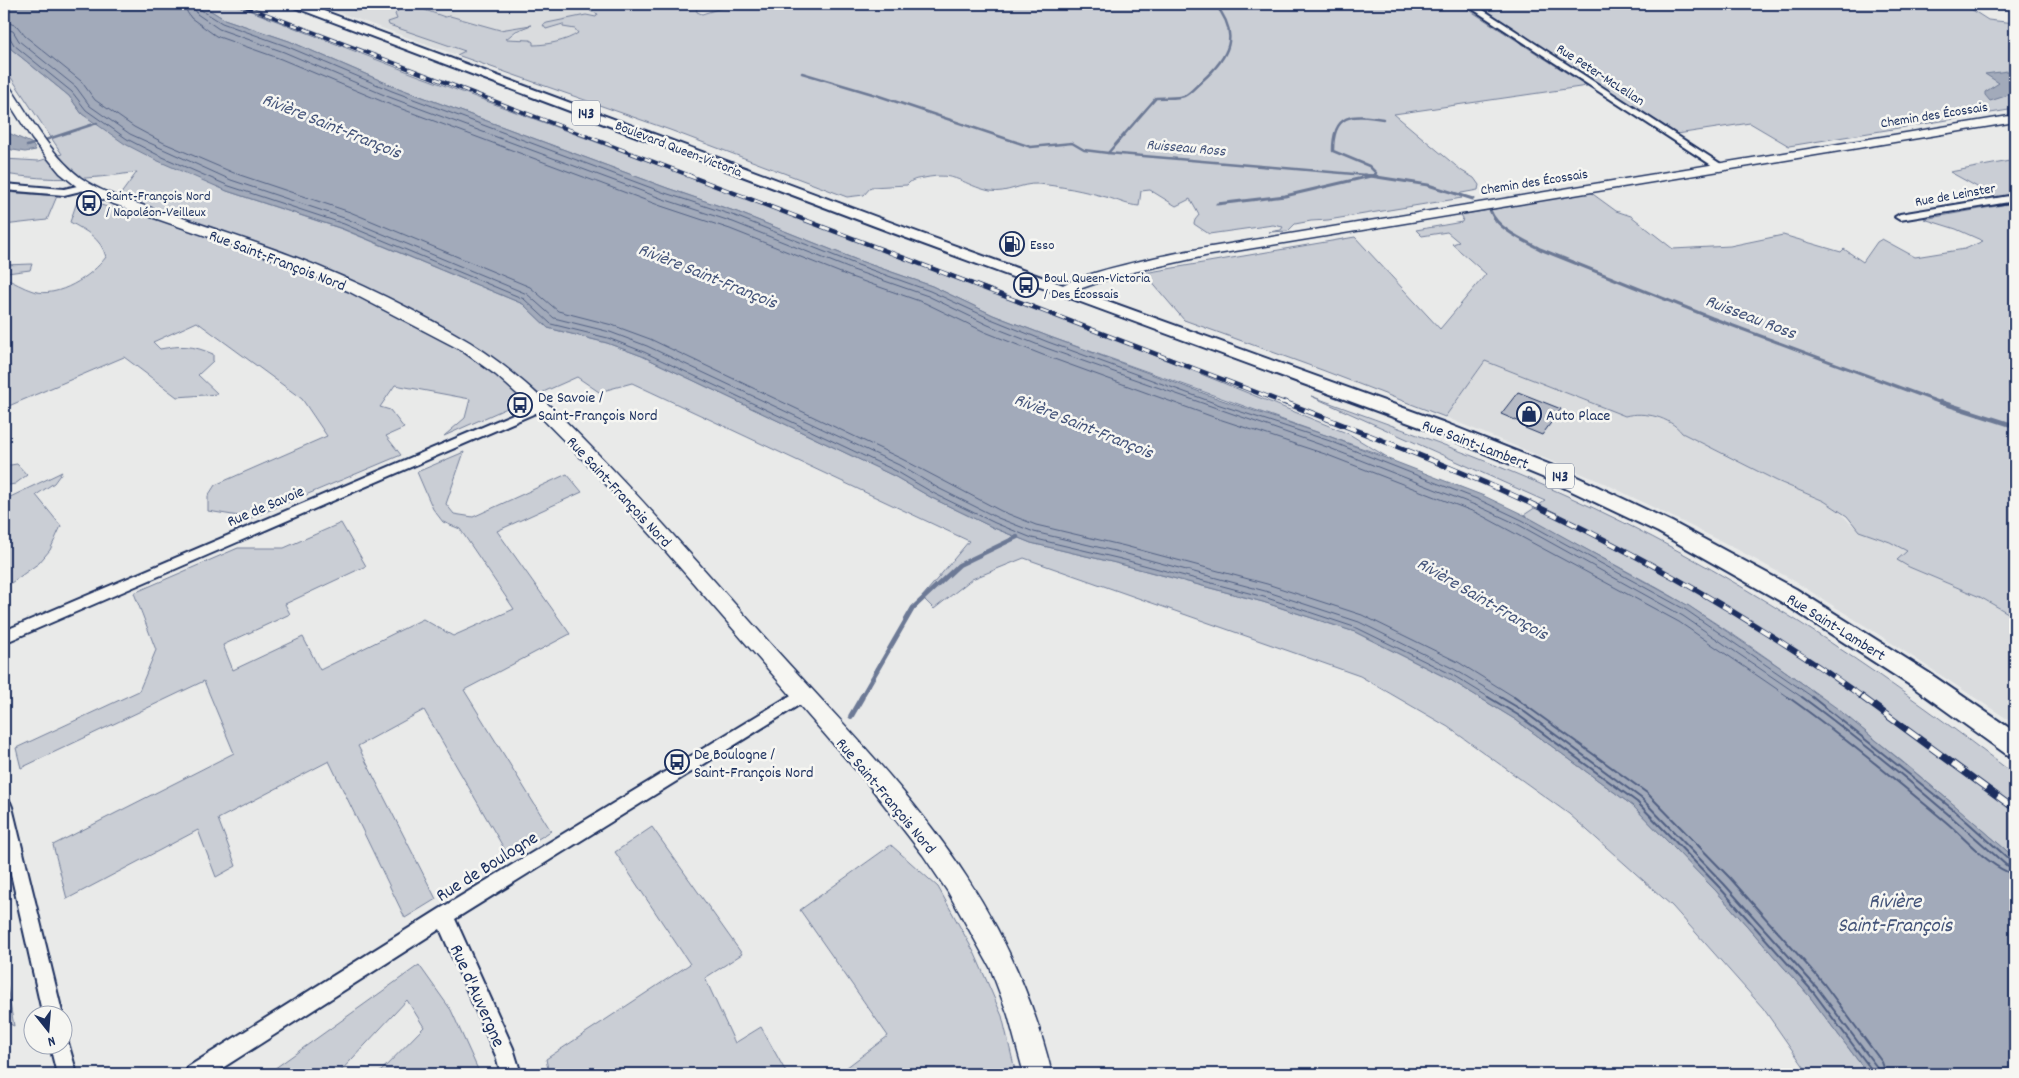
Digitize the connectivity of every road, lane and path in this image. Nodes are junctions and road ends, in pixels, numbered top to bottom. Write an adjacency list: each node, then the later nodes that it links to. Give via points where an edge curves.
1 (295, 4): 4 (main road, Boulevard Queen-Victoria / 143)
2 (334, 4): 4 (street)
3 (1469, 4): 8 (street, Rue Peter-McLellan)
4 (314, 11): 13 (main road, Boulevard Queen-Victoria / 143)
5 (4, 86): 6 (street, Rue Saint-François Nord)
6 (8, 99): 10 (street, Rue Saint-François Nord, via 66,172)
7 (2015, 118): 8 (street, Chemin des Écossais)
8 (1719, 166): 13 (street, Chemin des Écossais, via 1139,265)
9 (4, 187): 10 (street, via 64,192)
10 (86, 187): 14 (street, Rue Saint-François Nord, via 270,253 368,295 487,359)
11 (2015, 198): 12 (street, Rue de Leinster)
12 (1900, 217)
13 (1062, 291): 17 (main road, Rue Saint-Lambert / 143, via 1474,441 1618,503 1705,548 1831,621)
14 (541, 406): 15 (street, Rue de Savoie); 16 (street, Rue Saint-François Nord, via 607,474)
15 (4, 637)
16 (802, 695): 19 (street, Rue de Boulogne); 25 (street, Rue Saint-François Nord, via 922,836 979,920 1014,995)
17 (2015, 746)
18 (4, 807): 20 (street)
19 (444, 916): 23 (street, Rue de Boulogne); 24 (street, Rue d'Auvergne, via 506,1055)
20 (51, 1006)
21 (62, 1056): 22 (street)
22 (67, 1074)
23 (195, 1074)
24 (511, 1074)
25 (1038, 1074)

